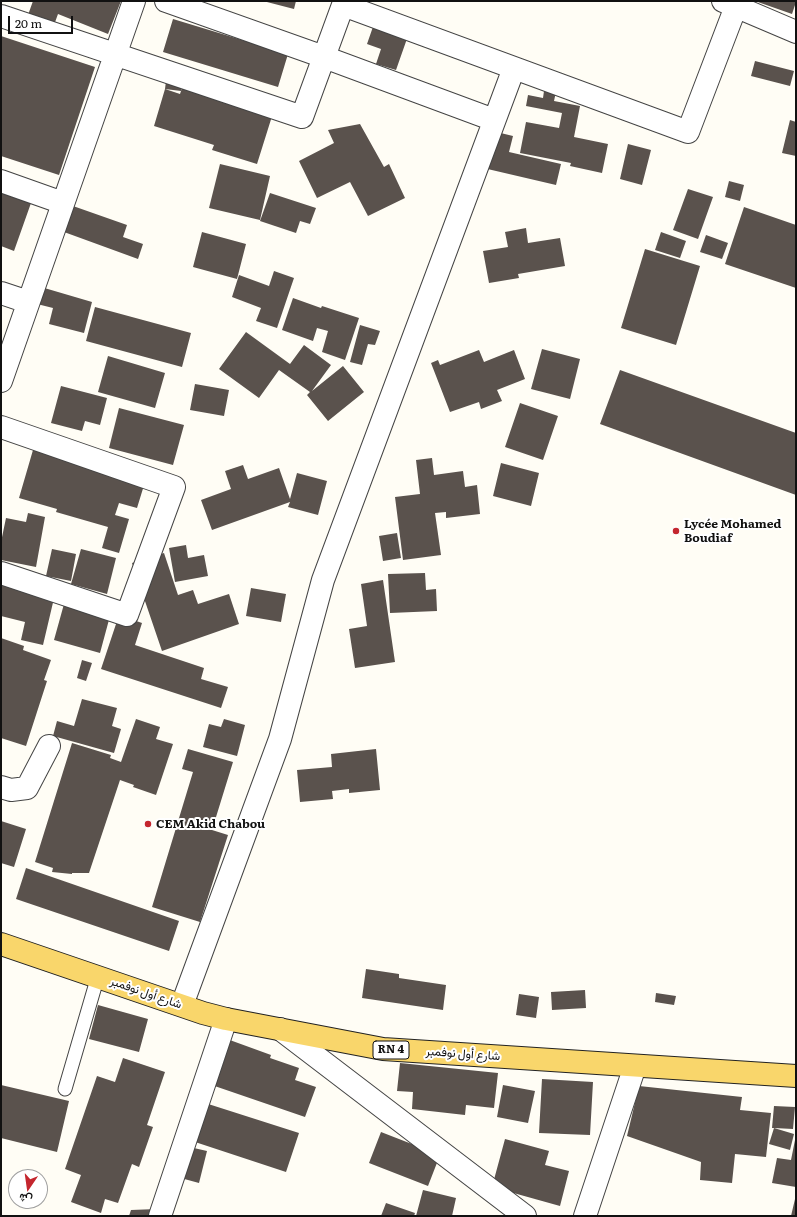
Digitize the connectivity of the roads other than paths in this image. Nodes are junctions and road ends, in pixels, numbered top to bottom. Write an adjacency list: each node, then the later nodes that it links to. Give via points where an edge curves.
1 (134, 1): 6 (street)
2 (166, 1): 7 (street)
3 (732, 2): 5 (street); 8 (street, via 688,132)
4 (1, 16): 6 (street)
5 (796, 32)
6 (116, 54): 7 (street, via 302,117); 11 (street)
7 (324, 57): 8 (street, via 343,6); 9 (street)
8 (514, 68): 9 (street)
9 (494, 120): 21 (street, via 323,580 280,739)
10 (1, 181): 11 (street)
11 (63, 203): 13 (street)
12 (1, 293): 13 (street)
13 (28, 302): 14 (street)
14 (1, 381)
15 (1, 427): 16 (street, via 174,487 127,615)
16 (1, 573)
17 (49, 746): 18 (street, via 27,788 11,790)
18 (1, 787)
19 (1, 944): 20 (main road, شارع أول نوفمبر / RN 4)
20 (98, 976): 21 (main road, شارع أول نوفمبر / RN 4); 26 (lane)
21 (182, 1005): 22 (main road, شارع أول نوفمبر / RN 4)
22 (226, 1019): 23 (main road, شارع أول نوفمبر / RN 4); 27 (street)
23 (280, 1029): 24 (main road, شارع أول نوفمبر / RN 4, via 383,1049); 28 (street)
24 (635, 1066): 25 (main road, شارع أول نوفمبر / RN 4); 29 (street)
25 (796, 1076)
26 (65, 1089)
27 (160, 1216)
28 (525, 1216)
29 (585, 1216)

